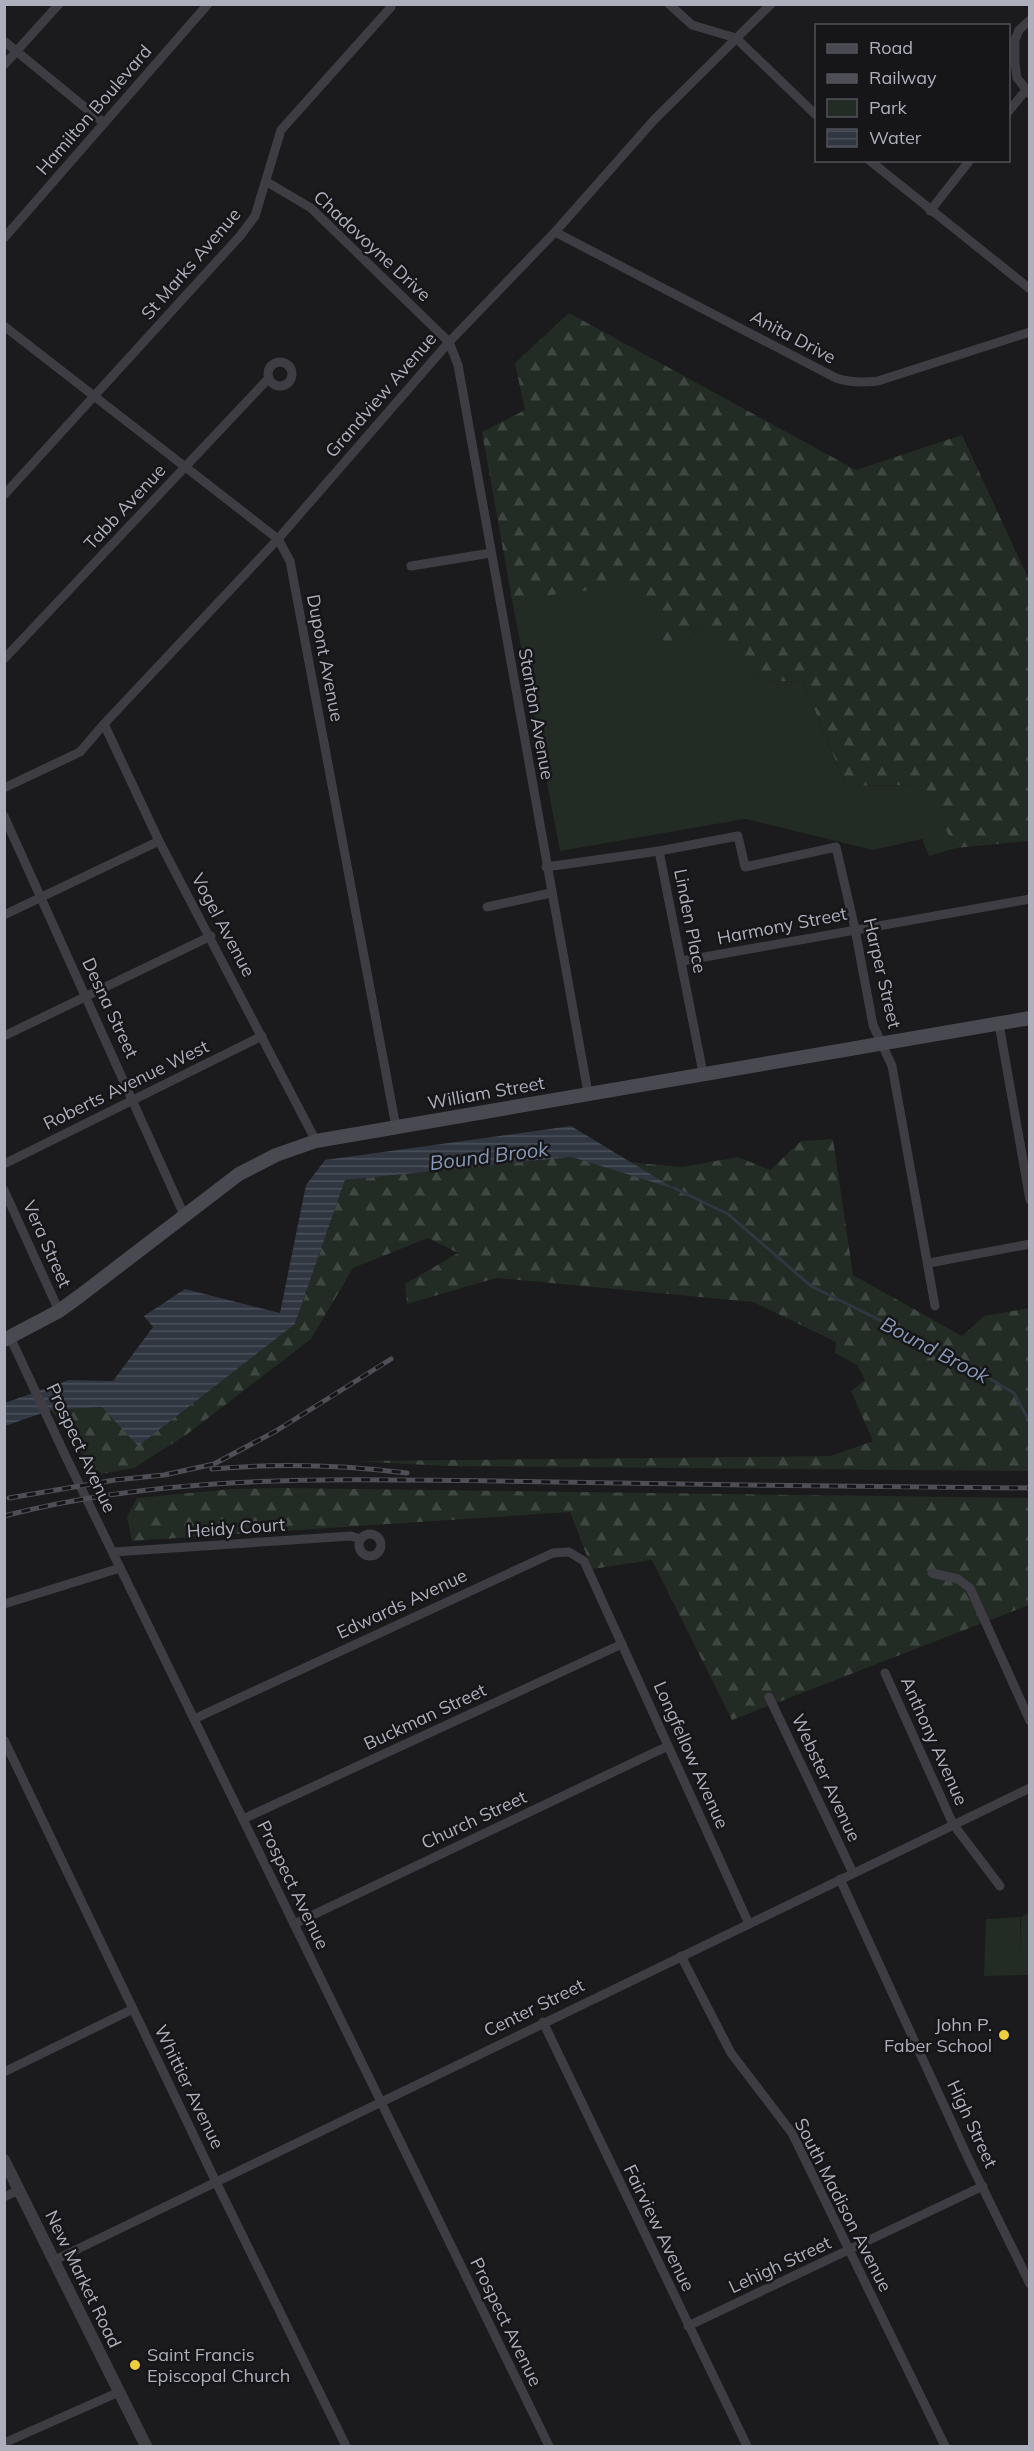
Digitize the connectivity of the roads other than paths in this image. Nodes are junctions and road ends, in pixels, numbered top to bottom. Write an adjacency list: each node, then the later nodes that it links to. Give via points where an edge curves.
1 (59, 4): 9 (street)
2 (208, 4): 14 (street, Hamilton Boulevard)
3 (669, 4): 7 (street, via 692,25)
4 (771, 4): 7 (street, Grandview Avenue)
5 (391, 7): 17 (street, St Marks Avenue, via 281,130)
6 (1029, 20): 11 (street, via 1019,30 1014,63 1017,78)
7 (736, 38): 13 (street); 19 (street, Grandview Avenue, via 654,120)
8 (4, 41): 9 (street)
9 (17, 51): 10 (street); 14 (street)
10 (4, 65)
11 (1028, 92): 12 (street)
12 (1010, 110)
13 (815, 114)
14 (104, 123): 20 (street, Hamilton Boulevard)
15 (871, 162): 18 (street)
16 (968, 162): 18 (street)
17 (267, 182): 24 (street, Chadovoyne Drive, via 311,208); 26 (street, St Marks Avenue, via 255,216 240,236)
18 (930, 211): 21 (street)
19 (555, 232): 23 (street, Anita Drive, via 848,382 878,381); 24 (street, Grandview Avenue)
20 (4, 238)
21 (1029, 289)
22 (4, 326): 26 (street, Dupont Avenue)
23 (1029, 332)
24 (449, 342): 29 (street, Grandview Avenue); 30 (street, Stanton Avenue, via 458,365)
25 (269, 378): 27 (street, Tabb Avenue)
26 (94, 397): 27 (street, Dupont Avenue); 28 (street, St Marks Avenue)
27 (185, 466): 29 (street, Dupont Avenue); 32 (street, Tabb Avenue)
28 (4, 495)
29 (278, 539): 33 (street, Grandview Avenue); 56 (street, Dupont Avenue, via 290,561)
30 (490, 553): 31 (street); 38 (street, Stanton Avenue)
31 (411, 566)
32 (4, 659)
33 (104, 723): 34 (street, Grandview Avenue, via 80,752); 36 (street, Vogel Avenue)
34 (4, 788)
35 (4, 816): 40 (street, Desna Street)
36 (159, 841): 40 (street); 45 (street, Vogel Avenue)
37 (659, 851): 38 (street, Linden Place); 44 (street, Harper Street, via 738,836 745,867 836,847); 46 (street, Linden Place)
38 (546, 867): 39 (street, Stanton Avenue)
39 (551, 893): 42 (street); 54 (street, Stanton Avenue)
40 (41, 897): 43 (street); 47 (street, Desna Street)
41 (1029, 899): 44 (street, Harmony Street)
42 (487, 907)
43 (4, 915)
44 (855, 929): 46 (street, Harmony Street); 52 (street, Harper Street, via 873,1025)
45 (211, 936): 47 (street); 51 (street, Vogel Avenue)
46 (682, 961): 53 (street, Linden Place)
47 (86, 997): 50 (street); 55 (street, Desna Street)
48 (1029, 1018): 49 (main road, William Street)
49 (999, 1024): 52 (main road, William Street); 60 (street)
50 (4, 1036)
51 (262, 1036): 55 (street, Roberts Avenue West); 57 (street, Vogel Avenue)
52 (881, 1043): 53 (main road, William Street); 63 (street, Harper Street, via 892,1066)
53 (703, 1073): 54 (main road, William Street)
54 (588, 1094): 56 (main road, William Street)
55 (133, 1099): 58 (street, Roberts Avenue West); 61 (street, Desna Street)
56 (396, 1127): 57 (main road, William Street)
57 (316, 1141): 61 (main road, William Street, via 239,1174)
58 (4, 1164)
59 (4, 1190): 65 (street, Vera Street)
60 (1029, 1200)
61 (184, 1215): 65 (main road, William Street)
62 (1029, 1244): 63 (street)
63 (928, 1263): 64 (street, Harper Street)
64 (935, 1306)
65 (59, 1311): 66 (main road, William Street)
66 (8, 1338): 68 (street, Prospect Avenue)
67 (360, 1539): 68 (street, Heidy Court, via 351,1536)
68 (113, 1552): 69 (street, Prospect Avenue)
69 (120, 1568): 72 (street); 76 (street, Prospect Avenue)
70 (932, 1573): 77 (street, via 958,1579 970,1588)
71 (602, 1600): 73 (street, Longfellow Avenue); 76 (street, Edwards Avenue, via 584,1561 569,1552 553,1553)
72 (4, 1604)
73 (622, 1644): 79 (street, Longfellow Avenue); 81 (street, Buckman Street)
74 (885, 1673): 82 (street, Anthony Avenue)
75 (769, 1697): 83 (street, Webster Avenue)
76 (194, 1719): 81 (street, Prospect Avenue)
77 (1029, 1721)
78 (4, 1740): 89 (street, Whittier Avenue)
79 (668, 1746): 86 (street, Church Street); 87 (street, Longfellow Avenue)
80 (1029, 1788): 82 (street, Center Street)
81 (243, 1819): 86 (street, Prospect Avenue)
82 (953, 1824): 83 (street, Center Street); 85 (street, Anthony Avenue)
83 (853, 1873): 84 (street, Center Street)
84 (840, 1879): 87 (street, Center Street); 95 (street, High Street)
85 (1000, 1886)
86 (294, 1924): 92 (street, Prospect Avenue)
87 (749, 1924): 88 (street, Center Street)
88 (681, 1956): 90 (street, Center Street); 98 (street, South Madison Avenue, via 731,2054 792,2133)
89 (133, 2009): 91 (street); 94 (street, Whittier Avenue)
90 (543, 2022): 92 (street, Center Street); 101 (street, Fairview Avenue)
91 (4, 2072)
92 (380, 2100): 94 (street, Center Street); 106 (street, Prospect Avenue)
93 (4, 2160): 96 (street, New Market Road)
94 (216, 2182): 99 (street, Center Street); 105 (street, Whittier Avenue)
95 (983, 2186): 98 (street, Lehigh Street); 100 (street, High Street)
96 (19, 2190): 97 (street); 99 (street, New Market Road)
97 (4, 2197)
98 (848, 2250): 101 (street, Lehigh Street); 108 (street, South Madison Avenue)
99 (54, 2260): 102 (street, New Market Road)
100 (1029, 2283)
101 (688, 2326): 107 (street, Fairview Avenue)
102 (119, 2392): 103 (street); 104 (street, New Market Road)
103 (4, 2443)
104 (146, 2446)
105 (346, 2446)
106 (549, 2446)
107 (747, 2446)
108 (945, 2446)

